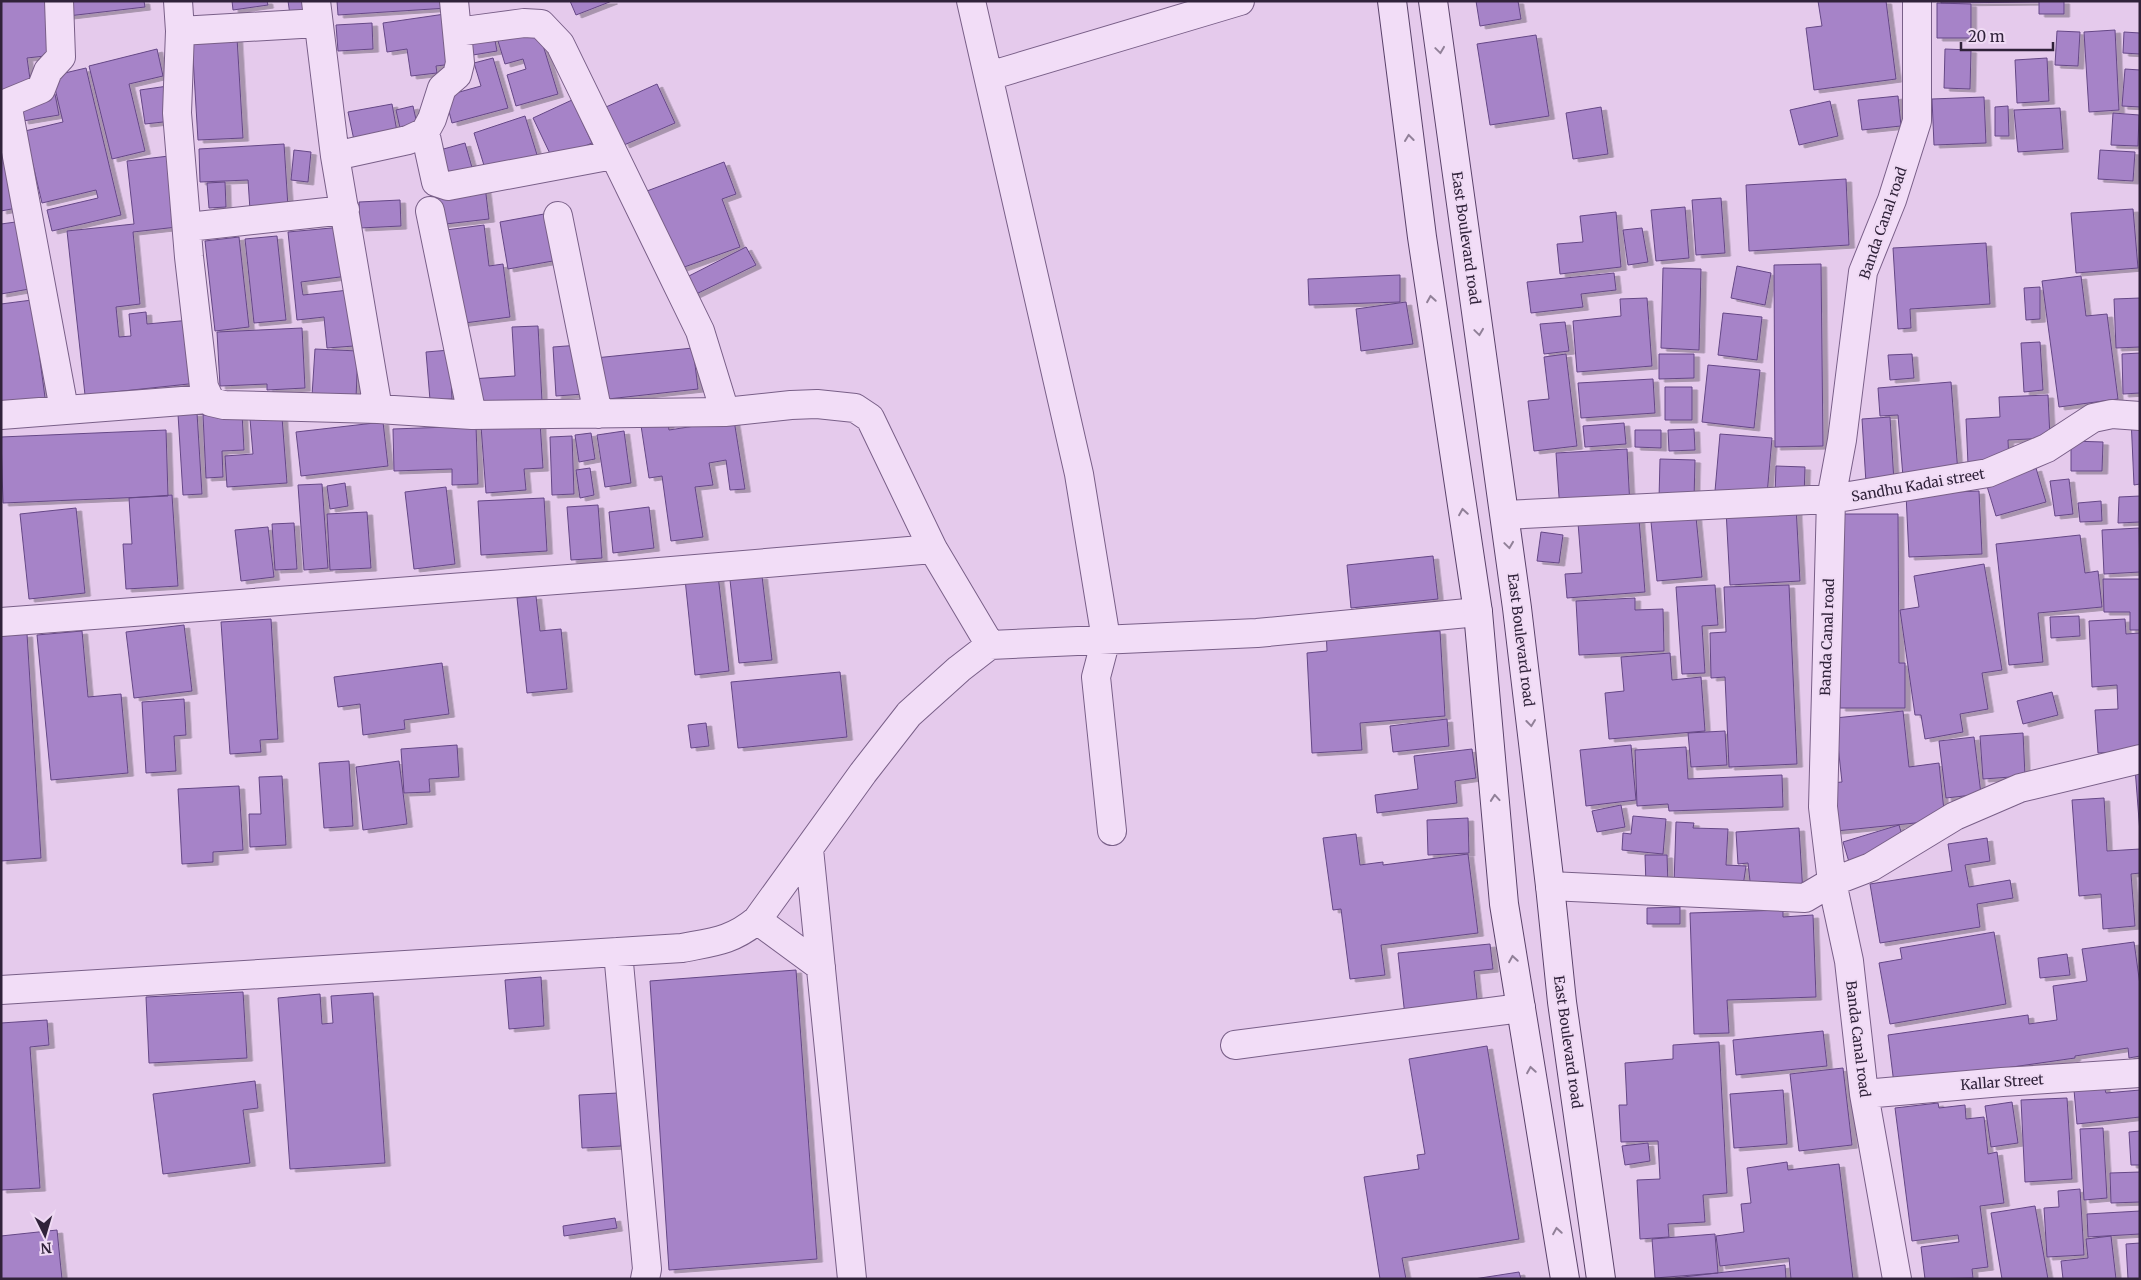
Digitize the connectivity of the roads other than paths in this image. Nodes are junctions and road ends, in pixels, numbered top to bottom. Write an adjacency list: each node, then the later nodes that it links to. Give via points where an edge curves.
1 (59, 1): 21 (street, via 61,57 48,71 41,89 7,103)
2 (178, 1): 10 (street)
3 (454, 1): 11 (street)
4 (971, 1): 12 (street)
5 (1240, 1): 12 (street)
6 (1392, 1): 31 (street, one-way to 6, via 1422,237)
7 (1433, 1): 29 (street, East Boulevard road, one-way to 29)
8 (1917, 1): 28 (street, Banda Canal road, via 1917,121 1892,200 1863,272 1842,440)
9 (317, 12): 10 (street); 15 (street)
10 (180, 31): 19 (street, via 177,113)
11 (457, 32): 13 (street, via 460,63 457,75 442,88); 14 (street, via 524,23 541,24 560,44)
12 (989, 76): 33 (street, via 1079,474)
13 (425, 132): 14 (street, via 436,182 448,186); 15 (street, via 408,140)
14 (613, 155): 23 (street, via 700,331)
15 (335, 156): 16 (street)
16 (345, 210): 19 (street); 22 (street)
17 (430, 211): 26 (street)
18 (558, 216): 25 (street)
19 (188, 228): 20 (street, via 204,387)
20 (208, 399): 21 (street); 22 (street, via 224,405)
21 (64, 409): 24 (street)
22 (378, 409): 26 (street)
23 (725, 412): 25 (street); 30 (street, via 791,405 855,408 870,418)
24 (1, 414)
25 (598, 414): 26 (street)
26 (472, 415)
27 (2140, 416): 28 (street, Sandhu Kadai street, via 2112,414 2093,418 2046,448 1988,473)
28 (1831, 499): 29 (street, Sandhu Kadai street); 38 (street, Banda Canal road, via 1823,807)
29 (1505, 516): 39 (street, East Boulevard road, one-way to 39)
30 (932, 549): 32 (street); 34 (street)
31 (1478, 612): 33 (street, via 1257,633); 44 (street, one-way to 31, via 1504,904)
32 (1, 622)
33 (1106, 639): 34 (street); 36 (street, via 1096,677)
34 (990, 645): 37 (street, via 909,714)
35 (2140, 759): 38 (street, via 2020,788 1955,816 1871,867)
36 (1112, 831)
37 (809, 849): 40 (street); 42 (street)
38 (1832, 882): 39 (street, via 1805,898); 47 (street, Banda Canal road, via 1848,961)
39 (1550, 886): 51 (street, East Boulevard road, via 1562,1002)
40 (757, 920): 41 (street, via 742,933 717,942); 42 (street)
41 (618, 952): 43 (street); 48 (street, via 647,1269)
42 (821, 967): 49 (street)
43 (1, 990)
44 (1521, 1008): 45 (street); 50 (street, one-way to 44)
45 (1235, 1045)
46 (2140, 1073): 47 (street, Kallar Street)
47 (1864, 1094): 52 (street, Banda Canal road)
48 (645, 1279)
49 (852, 1279)
50 (1565, 1279)
51 (1601, 1279)
52 (1897, 1279)

